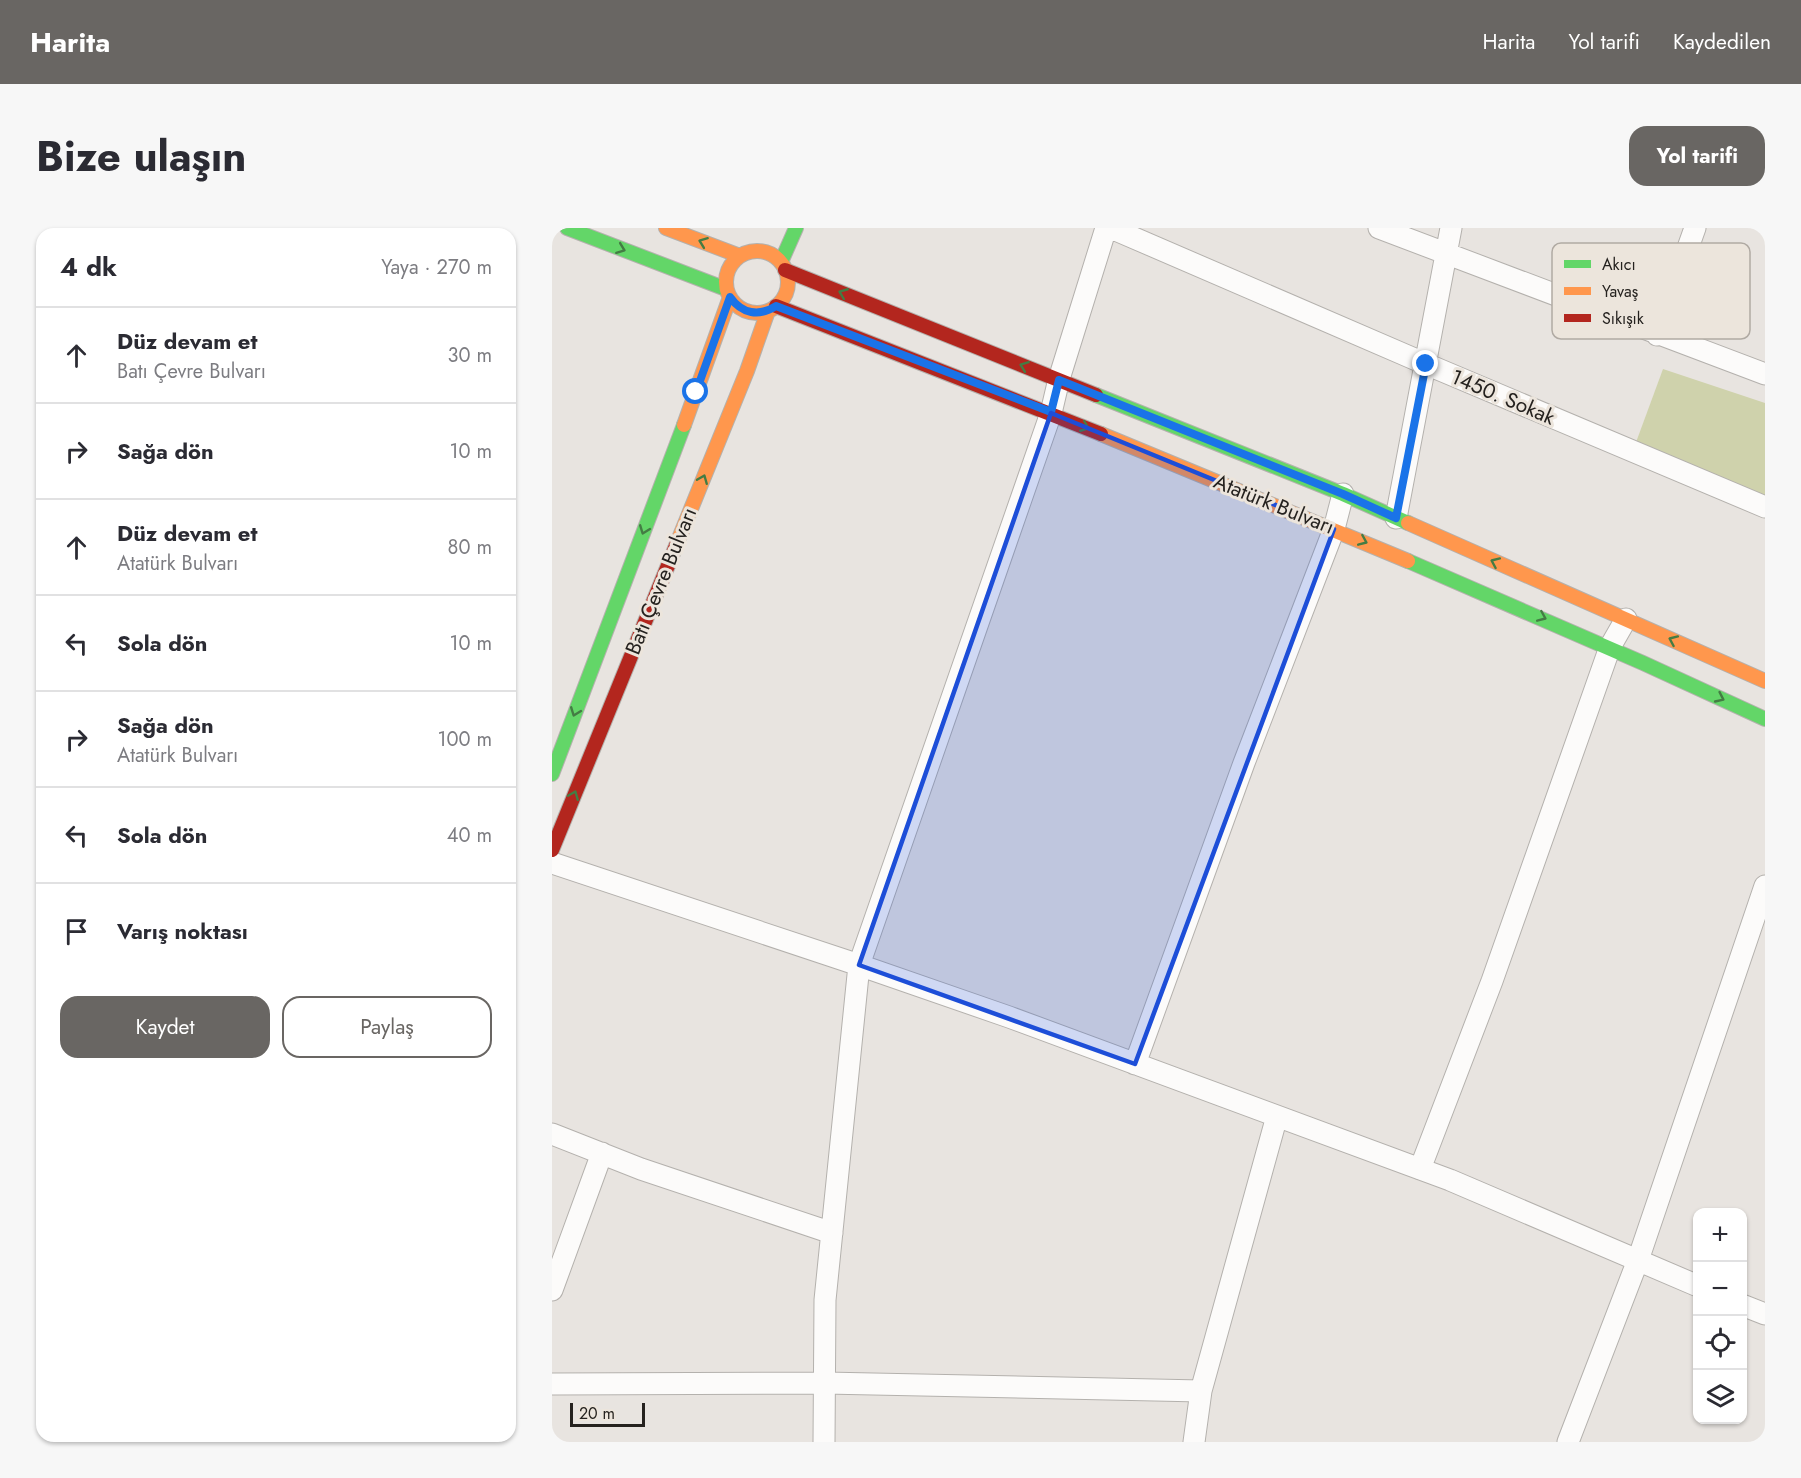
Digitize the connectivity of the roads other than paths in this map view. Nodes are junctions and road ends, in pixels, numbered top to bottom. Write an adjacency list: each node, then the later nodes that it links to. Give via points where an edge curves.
1 (567, 228): 14 (main road, one-way to 14)
2 (666, 228): 11 (main road, one-way to 2)
3 (796, 228): 13 (main road)
4 (1106, 228): 20 (street)
5 (1111, 228): 18 (street, 1450. Sokak)
6 (1379, 228): 12 (street)
7 (1451, 228): 12 (street)
8 (1695, 228): 10 (street)
9 (753, 236): 11 (main road)
10 (1690, 243)
11 (744, 254): 13 (main road, via 766,252); 14 (main road, via 728,270)
12 (1446, 255): 15 (street); 18 (street)
13 (783, 266): 16 (main road, via 787,289); 20 (main road, Atatürk Bulvarı, one-way to 13)
14 (728, 293): 16 (main road, via 735,304 750,313); 30 (main road, Batı Çevre Bulvarı, one-way to 30, via 696,392)
15 (1552, 295)
16 (772, 308): 21 (main road, Atatürk Bulvarı); 31 (main road, Batı Çevre Bulvarı, one-way to 16)
17 (1670, 339): 19 (street)
18 (1426, 364): 23 (street, 1450. Sokak); 24 (street)
19 (1765, 374)
20 (1059, 380): 21 (street); 22 (main road, Atatürk Bulvarı)
21 (1051, 412): 25 (main road, Atatürk Bulvarı, one-way to 25); 34 (street)
22 (1343, 494): 24 (main road, Atatürk Bulvarı); 25 (street)
23 (1765, 507)
24 (1396, 518): 26 (main road, Atatürk Bulvarı, one-way to 24)
25 (1334, 529): 27 (main road, Atatürk Bulvarı, one-way to 27); 35 (street, via 1244,763)
26 (1626, 619): 27 (street); 28 (main road, Atatürk Bulvarı, one-way to 26)
27 (1610, 647): 29 (main road, Atatürk Bulvarı, one-way to 29); 39 (street, via 1492,981)
28 (1765, 681)
29 (1765, 719)
30 (552, 774)
31 (552, 850)
32 (552, 863): 34 (street)
33 (1765, 886): 41 (street)
34 (859, 965): 35 (street); 40 (street)
35 (1136, 1064): 36 (street)
36 (1277, 1116): 39 (street); 48 (street)
37 (552, 1134): 38 (street)
38 (602, 1153): 40 (street); 43 (street)
39 (1420, 1169): 41 (street)
40 (832, 1233): 46 (street, via 825,1300)
41 (1638, 1260): 42 (street); 51 (street)
42 (1693, 1284)
43 (552, 1290)
44 (1747, 1307): 45 (street)
45 (1765, 1314)
46 (825, 1383): 47 (street); 48 (street); 49 (street)
47 (552, 1384)
48 (1201, 1391): 50 (street)
49 (824, 1442)
50 (1194, 1442)
51 (1568, 1442)

